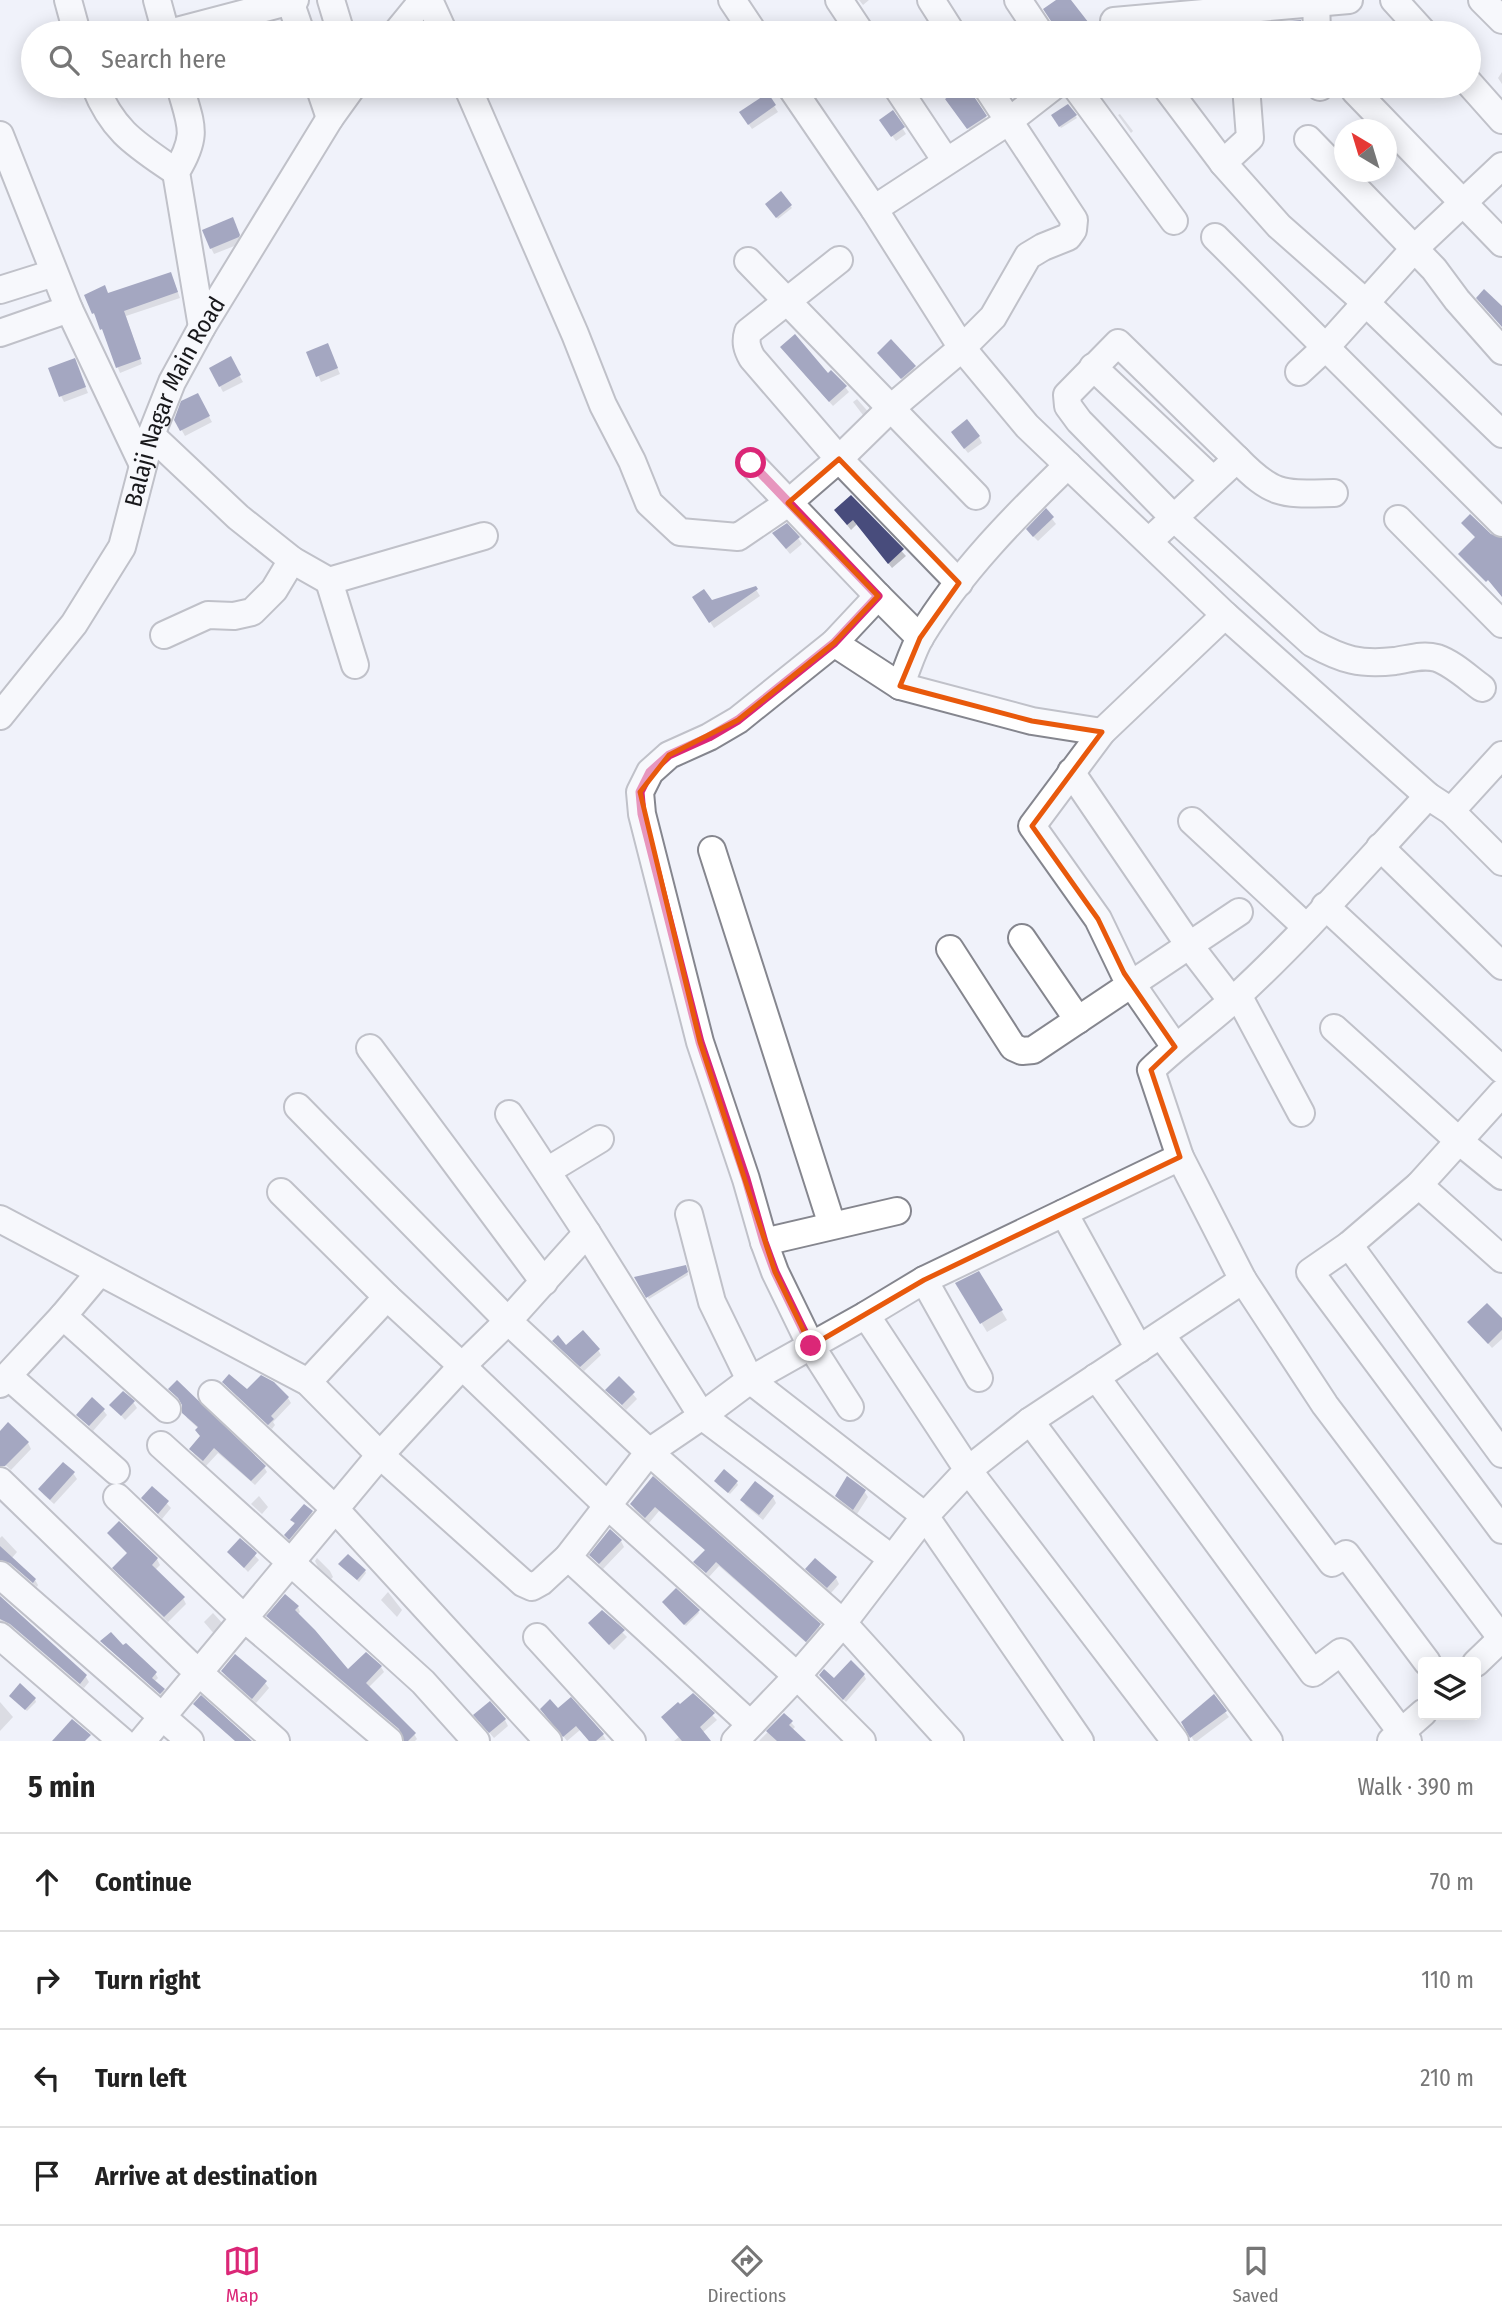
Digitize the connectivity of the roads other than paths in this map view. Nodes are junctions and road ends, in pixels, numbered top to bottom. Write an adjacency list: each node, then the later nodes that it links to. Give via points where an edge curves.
1 (68, 0): 18 (street)
2 (157, 0): 19 (street)
3 (331, 0): 22 (street)
4 (423, 0): 23 (street)
5 (429, 0): 24 (street)
6 (732, 0): 25 (street)
7 (839, 0): 26 (street)
8 (930, 0): 27 (street)
9 (1018, 0): 28 (street)
10 (1349, 0): 14 (street)
11 (1394, 0): 31 (street)
12 (1482, 0): 17 (street)
13 (293, 1): 20 (street); 21 (street)
14 (1316, 1): 15 (street); 30 (street)
15 (1240, 14): 16 (street)
16 (1158, 17): 29 (street)
17 (1502, 20)
18 (74, 21)
19 (163, 21)
20 (214, 21)
21 (298, 21)
22 (337, 21)
23 (406, 21)
24 (439, 21)
25 (746, 21)
26 (853, 21)
27 (944, 21)
28 (1032, 21)
29 (1114, 21)
30 (1317, 21)
31 (1413, 21)
32 (1481, 96): 47 (street)
33 (100, 98): 54 (street, via 131,141)
34 (183, 98): 54 (street, via 191,135 189,150)
35 (323, 98): 46 (street)
36 (344, 98): 46 (street, Balaji Nagar Main Road)
37 (472, 98): 86 (street, via 649,503 680,533 738,537)
38 (798, 98): 56 (street)
39 (904, 98): 51 (street)
40 (994, 98): 48 (street)
41 (1039, 98): 48 (street)
42 (1084, 98): 57 (street)
43 (1174, 98): 52 (street)
44 (1247, 98): 52 (street, via 1250,138)
45 (1362, 98): 55 (street)
46 (330, 118): 68 (street, Balaji Nagar Main Road)
47 (1502, 120)
48 (1009, 121): 51 (street); 71 (street, via 1074,220 1073,230 1068,237 1028,256 993,317)
49 (0, 135): 63 (street)
50 (1308, 139): 60 (street)
51 (946, 161): 56 (street)
52 (1223, 163): 66 (street, via 1279,226)
53 (1502, 166): 55 (street)
54 (176, 172): 68 (street)
55 (1462, 201): 59 (street); 60 (street)
56 (874, 209): 71 (street)
57 (1174, 221)
58 (1215, 237): 70 (street)
59 (1502, 243)
60 (1415, 248): 66 (street); 72 (street)
61 (839, 260): 65 (street)
62 (748, 261): 65 (street)
63 (54, 273): 64 (street); 67 (street)
64 (0, 290)
65 (786, 300): 75 (street); 78 (street, via 748,332 747,349)
66 (1365, 302): 70 (street); 76 (street)
67 (68, 309): 69 (street); 82 (street)
68 (202, 327): 77 (street, Balaji Nagar Main Road, via 172,382)
69 (0, 333)
70 (1326, 347): 74 (street); 89 (street)
71 (962, 348): 75 (street); 81 (street, via 1027,426)
72 (1502, 351)
73 (1093, 367): 79 (street, via 1118,343); 83 (street); 87 (street, via 1067,395 1068,406)
74 (1299, 372)
75 (891, 408): 78 (street); 85 (street)
76 (1502, 434)
77 (151, 435): 82 (street, Balaji Nagar Main Road); 92 (street, via 238,517)
78 (839, 459): 86 (street); 94 (street)
79 (1237, 459): 83 (street); 84 (street, via 1278,491)
80 (751, 463): 86 (street)
81 (1068, 465): 91 (street); 94 (street, via 1008,523)
82 (143, 466): 104 (street, Balaji Nagar Main Road, via 122,547 74,624)
83 (1213, 480): 87 (street)
84 (1334, 493)
85 (976, 496)
86 (788, 503): 95 (street)
87 (1174, 518): 91 (street); 103 (street, via 1312,643 1329,653 1364,663 1423,655 1456,668)
88 (1398, 519): 97 (street)
89 (1502, 523)
90 (484, 536): 93 (street)
91 (1150, 541): 96 (street)
92 (292, 560): 93 (street); 98 (street, via 274,590 252,612 208,615)
93 (329, 581): 101 (street)
94 (959, 583): 99 (street)
95 (878, 596): 99 (street); 100 (street)
96 (1225, 614): 105 (street); 108 (street)
97 (1502, 624)
98 (164, 635)
99 (919, 638): 102 (street)
100 (834, 643): 102 (street); 145 (street, via 738,720 669,755 650,772 640,792 700,1042)
101 (355, 665)
102 (900, 686): 105 (street, via 1032,721)
103 (1482, 688)
104 (0, 716)
105 (1102, 732): 107 (street)
106 (1502, 755): 109 (street)
107 (1071, 772): 118 (street); 121 (street, via 1032,826 1098,919)
108 (1428, 796): 109 (street); 111 (street)
109 (1451, 811): 113 (street)
110 (1192, 821): 116 (street)
111 (1380, 847): 114 (street); 120 (street)
112 (712, 850): 143 (street)
113 (1502, 862)
114 (1325, 906): 116 (street); 127 (street)
115 (1239, 912): 118 (street)
116 (1306, 927): 122 (street)
117 (1022, 938): 123 (street)
118 (1189, 945): 121 (street); 122 (street)
119 (950, 949): 123 (street, via 1013,1047 1032,1050)
120 (1502, 966)
121 (1132, 984): 123 (street); 125 (street)
122 (1235, 998): 125 (street); 130 (street)
123 (1078, 1020)
124 (1334, 1028): 133 (street)
125 (1175, 1046): 134 (street, via 1152,1070)
126 (370, 1048): 151 (street)
127 (1502, 1070)
128 (1502, 1093): 133 (street)
129 (298, 1107): 155 (street)
130 (1301, 1113)
131 (509, 1114): 135 (street)
132 (600, 1139): 135 (street)
133 (1459, 1141): 136 (street); 137 (street)
134 (1180, 1157): 140 (street); 150 (street)
135 (547, 1171): 144 (street)
136 (1502, 1177)
137 (1419, 1185): 146 (street); 147 (street)
138 (281, 1192): 152 (street)
139 (897, 1211): 143 (street)
140 (1064, 1213): 149 (street); 156 (street)
141 (689, 1214): 162 (street, via 712,1302)
142 (0, 1219): 148 (street)
143 (832, 1225): 145 (street)
144 (587, 1233): 151 (street); 167 (street)
145 (764, 1242): 157 (street)
146 (1349, 1245): 171 (street); 180 (street, via 1310,1272)
147 (1502, 1259)
148 (99, 1273): 154 (street); 163 (street)
149 (924, 1280): 153 (street); 160 (street)
150 (1243, 1280): 156 (street); 189 (street, via 1325,1405)
151 (544, 1282): 155 (street)
152 (387, 1297): 158 (street); 163 (street)
153 (866, 1315): 157 (street); 174 (street)
154 (63, 1316): 161 (street); 166 (street)
155 (508, 1321): 158 (street); 170 (street)
156 (1150, 1342): 159 (street); 190 (street, via 1332,1563 1346,1554)
157 (811, 1346): 162 (street); 165 (street)
158 (462, 1366): 172 (street); 177 (street)
159 (1096, 1377): 168 (street); 197 (street, via 1313,1673 1341,1652)
160 (979, 1378)
161 (4, 1380): 173 (street)
162 (750, 1380): 167 (street); 179 (street)
163 (308, 1382): 172 (street)
164 (212, 1394): 178 (street)
165 (850, 1407)
166 (167, 1409)
167 (702, 1416): 170 (street); 182 (street)
168 (1030, 1420): 174 (street); 210 (street)
169 (161, 1445): 183 (street)
170 (649, 1452): 177 (street); 186 (street)
171 (1502, 1454)
172 (380, 1455): 178 (street); 181 (street, via 523,1583 532,1587 541,1583)
173 (116, 1471)
174 (968, 1471): 179 (street); 209 (street)
175 (0, 1481): 192 (street)
176 (117, 1497): 185 (street)
177 (608, 1506): 181 (street); 193 (street)
178 (335, 1509): 183 (street); 204 (street)
179 (925, 1516): 182 (street); 208 (street)
180 (1502, 1530)
181 (568, 1557): 196 (street)
182 (891, 1558): 186 (street)
183 (290, 1562): 185 (street); 203 (street, via 423,1682)
184 (0, 1575): 194 (street)
185 (245, 1619): 192 (street); 202 (street)
186 (843, 1623): 193 (street); 207 (street)
187 (0, 1636): 198 (street)
188 (537, 1637): 205 (street)
189 (1502, 1639): 191 (street)
190 (1423, 1657)
191 (1481, 1658)
192 (200, 1671): 194 (street); 201 (street)
193 (797, 1676): 196 (street); 206 (street)
194 (163, 1717): 199 (street); 200 (street)
195 (1418, 1719): 197 (street)
196 (742, 1733)
197 (1401, 1738)
198 (122, 1741)
199 (142, 1741)
200 (190, 1741)
201 (276, 1741)
202 (389, 1741)
203 (476, 1741)
204 (548, 1741)
205 (632, 1741)
206 (862, 1741)
207 (950, 1741)
208 (1080, 1741)
209 (1175, 1741)
210 (1269, 1741)

